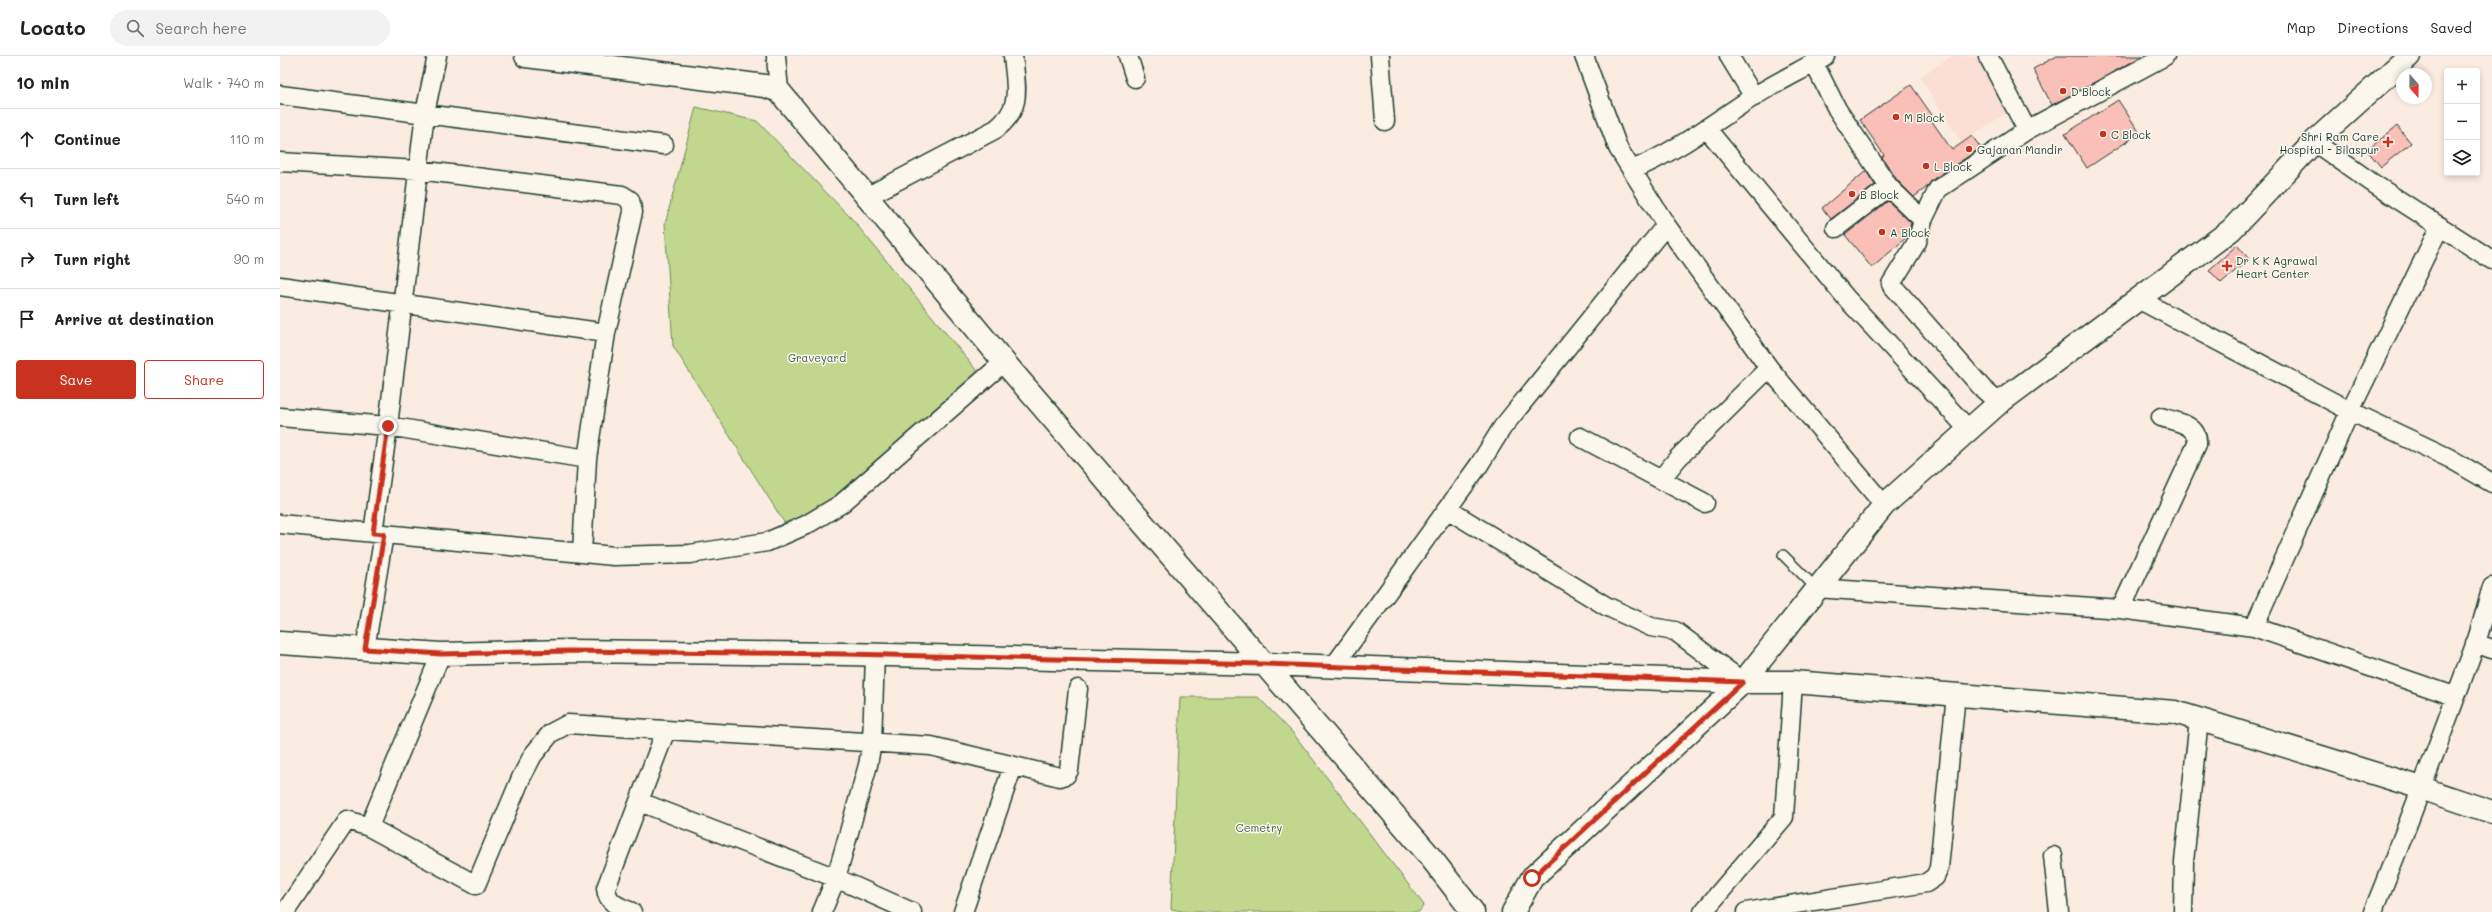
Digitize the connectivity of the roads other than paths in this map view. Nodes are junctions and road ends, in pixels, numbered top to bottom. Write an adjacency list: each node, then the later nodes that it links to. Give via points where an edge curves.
1 (437, 56): 17 (street)
2 (526, 56): 14 (street, via 764,86)
3 (776, 56): 14 (street)
4 (1013, 56): 27 (street, via 1016,105 1004,122)
5 (1128, 56): 13 (street)
6 (1380, 56): 18 (street)
7 (1584, 56): 25 (street, via 1618,148)
8 (1729, 56): 16 (street)
9 (1988, 56): 20 (street)
10 (2165, 56): 20 (street)
11 (2409, 56): 21 (street)
12 (1820, 59): 16 (street); 26 (street, via 1837,109)
13 (1135, 78)
14 (779, 91): 27 (street)
15 (280, 95): 17 (street)
16 (1754, 97): 19 (street)
17 (425, 113): 22 (street); 24 (street)
18 (1385, 121)
19 (1707, 129): 25 (street, via 1651,163); 44 (street, via 1846,299)
20 (2027, 130): 28 (street, via 1938,188)
21 (2314, 142): 30 (street); 34 (street, via 2231,230)
22 (664, 144)
23 (280, 162): 24 (street)
24 (418, 170): 35 (street); 36 (street, via 627,197 633,212)
25 (1632, 170): 29 (street)
26 (1889, 187): 28 (street); 31 (street)
27 (868, 196): 37 (street)
28 (1923, 220): 39 (street, via 1917,242 1891,284 1983,389)
29 (1666, 225): 38 (street); 51 (street, via 1502,428)
30 (2440, 226): 32 (street); 40 (street)
31 (1836, 228)
32 (2492, 260)
33 (280, 286): 35 (street)
34 (2138, 299): 39 (street); 40 (street)
35 (402, 305): 36 (street); 43 (street)
36 (606, 333): 46 (street)
37 (1004, 362): 54 (street, via 841,504 786,535 766,542 690,554 632,557); 65 (street)
38 (1769, 368): 47 (street, via 1678,458); 50 (street)
39 (1999, 403): 44 (street)
40 (2350, 412): 48 (street, via 2449,458); 59 (street)
41 (280, 417): 43 (street)
42 (2161, 417): 58 (street, via 2191,427 2196,433 2197,444)
43 (388, 426): 46 (street); 53 (street)
44 (1969, 430): 50 (street)
45 (1580, 437): 47 (street)
46 (587, 459): 54 (street)
47 (1661, 479): 49 (street)
48 (2492, 483)
49 (1706, 503)
50 (1884, 505): 57 (street)
51 (1447, 509): 66 (street); 67 (street, via 1606,606 1651,627 1675,631)
52 (280, 524): 53 (street)
53 (379, 534): 54 (street); 62 (street)
54 (582, 553)
55 (1783, 555): 57 (lane)
56 (2492, 587): 61 (street)
57 (1816, 588): 58 (street); 67 (street)
58 (2121, 609): 59 (street)
59 (2254, 627): 71 (street)
60 (280, 643): 62 (street)
61 (2484, 646): 71 (street)
62 (365, 649): 63 (street)
63 (441, 654): 64 (street, via 577,651); 79 (street)
64 (875, 655): 65 (street); 74 (street)
65 (1264, 664): 66 (street); 87 (street, via 1428,854)
66 (1334, 666): 67 (street)
67 (1743, 682): 68 (street); 88 (street, via 1532,878)
68 (1793, 682): 70 (street); 89 (street, via 1784,817)
69 (1078, 689): 75 (street, via 1068,773 1060,777)
70 (1956, 694): 72 (street, via 2175,712); 90 (street, via 1939,868 1935,877 1926,883)
71 (2454, 696): 76 (street)
72 (2198, 719): 76 (street); 92 (street, via 2184,862)
73 (666, 730): 74 (street); 77 (street); 79 (street, via 568,724 551,733 533,755 521,778 476,885)
74 (872, 742): 75 (street, via 931,746); 81 (street, via 868,765)
75 (1013, 766): 86 (street)
76 (2423, 789): 78 (street); 93 (street)
77 (640, 802): 81 (street); 83 (street, via 606,888 606,894 614,904)
78 (2492, 812)
79 (369, 827): 82 (street, via 347,820)
80 (2053, 856): 91 (street)
81 (836, 878): 84 (street); 85 (street)
82 (285, 912)
83 (632, 912)
84 (822, 912)
85 (912, 912)
86 (963, 912)
87 (1473, 912)
88 (1513, 912)
89 (1703, 912)
90 (1746, 912)
91 (2059, 912)
92 (2183, 912)
93 (2373, 912)

